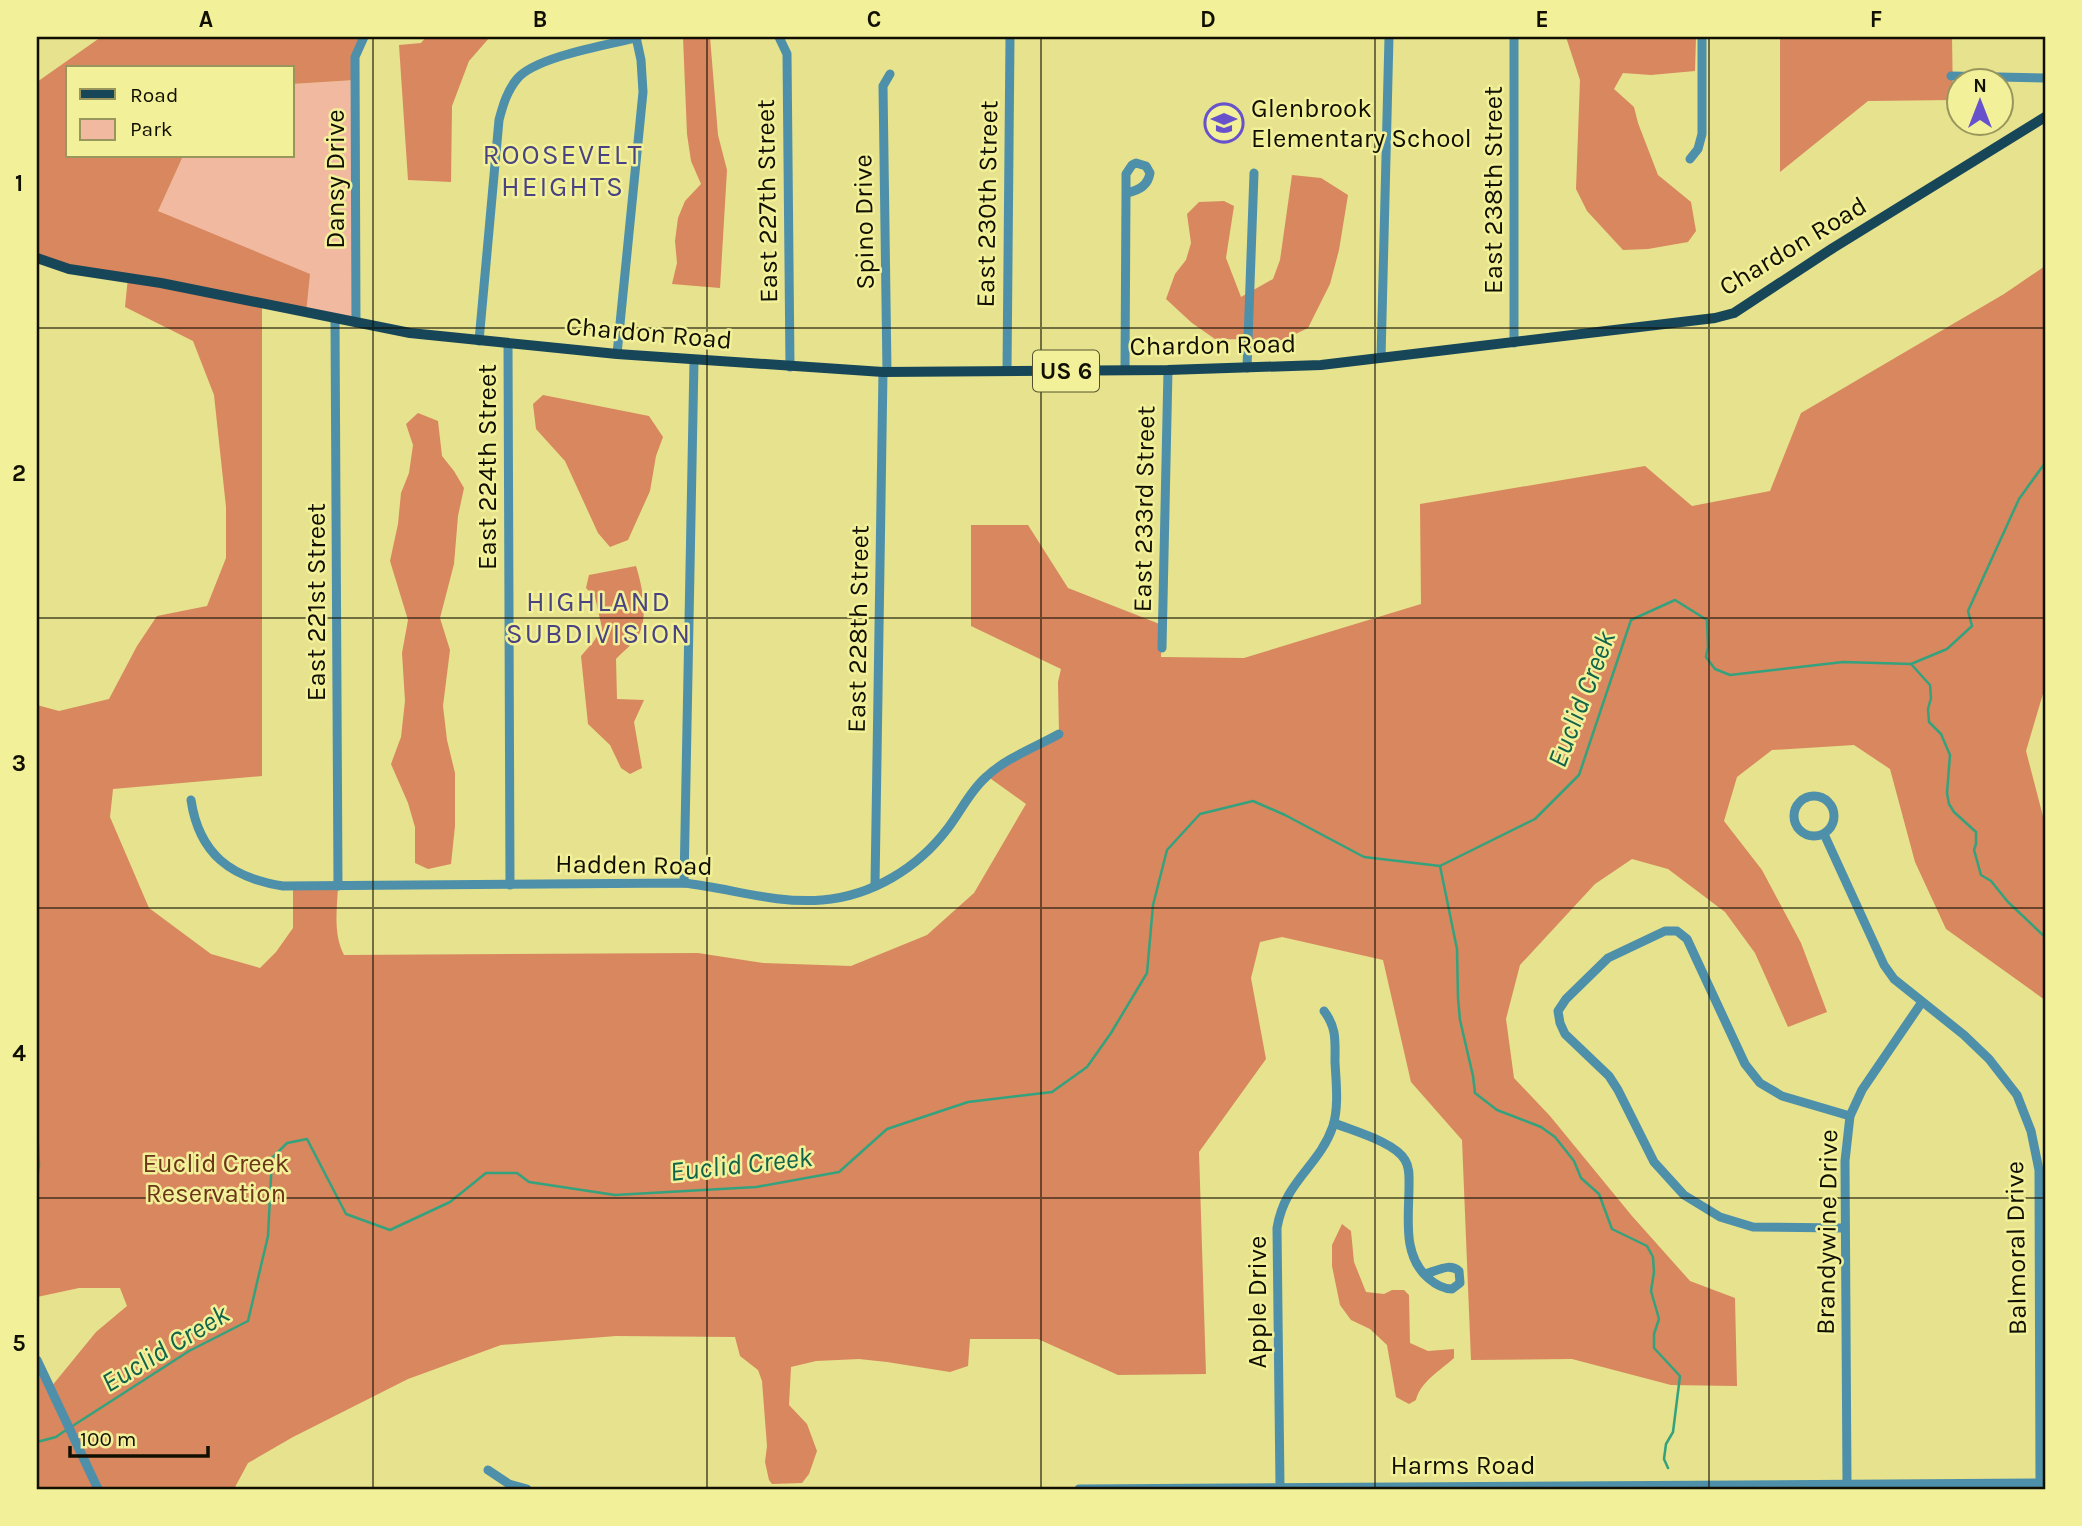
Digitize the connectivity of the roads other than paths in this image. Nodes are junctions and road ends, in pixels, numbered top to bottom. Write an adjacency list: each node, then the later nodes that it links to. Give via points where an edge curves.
1 (364, 37): 17 (street, Dansy Drive, via 355,57)
2 (636, 37): 18 (street, via 542,62 518,77 509,90 499,120); 21 (street, via 643,92)
3 (779, 37): 24 (street, East 227th Street, via 787,54)
4 (1010, 37): 28 (street, East 230th Street)
5 (1389, 37): 22 (street)
6 (1514, 37): 20 (street, East 238th Street)
7 (1702, 37): 12 (street, via 1702,138)
8 (890, 74): 29 (street, Spino Drive, via 883,86)
9 (2016, 77): 10 (street)
10 (2045, 78)
11 (2045, 117): 20 (main road, Chardon Road / US 6, via 1734,313)
12 (1690, 159)
13 (1254, 173): 25 (street)
14 (1126, 193): 26 (street)
15 (37, 258): 16 (main road, Chardon Road / US 6, via 69,269)
16 (335, 319): 17 (main road, Chardon Road / US 6); 36 (street, East 221st Street)
17 (356, 323): 18 (main road, Chardon Road / US 6)
18 (479, 341): 19 (main road, Chardon Road / US 6)
19 (508, 343): 21 (main road, Chardon Road / US 6); 35 (street, East 224th Street)
20 (1514, 343): 22 (main road, Chardon Road / US 6)
21 (617, 354): 23 (main road, Chardon Road / US 6)
22 (1381, 358): 25 (main road, Chardon Road / US 6)
23 (694, 360): 24 (main road, Chardon Road / US 6); 34 (street)
24 (790, 367): 29 (main road, Chardon Road / US 6)
25 (1247, 368): 27 (main road, Chardon Road / US 6)
26 (1125, 370): 27 (main road, Chardon Road / US 6); 28 (main road, Chardon Road / US 6)
27 (1168, 370): 30 (street, East 233rd Street)
28 (1007, 371): 29 (main road, Chardon Road / US 6)
29 (885, 373): 37 (street, East 228th Street)
30 (1161, 649)
31 (1059, 734): 37 (street, Hadden Road, via 987,776 929,852 901,874)
32 (191, 800): 36 (street, Hadden Road, via 203,840 236,872 283,886)
33 (1824, 834): 33 (street, via 1833,822 1833,808 1822,798 1802,800 1794,813 1797,827 1809,836); 38 (street, Balmoral Drive, via 1884,965)
34 (684, 883): 35 (street, Hadden Road); 37 (street, Hadden Road, via 786,900 847,897)
35 (510, 885): 36 (street, Hadden Road)
36 (338, 886)
37 (875, 886)
38 (1922, 1002): 40 (street, Brandywine Drive, via 1875,1068); 46 (street, Balmoral Drive, via 1989,1059 2017,1095 2031,1131 2039,1170)
39 (1324, 1011): 41 (street, Apple Drive, via 1335,1032)
40 (1850, 1116): 42 (street, Brandywine Drive, via 1844,1161); 42 (street, via 1782,1096 1760,1083 1745,1063 1687,939 1677,931 1665,931 1608,958 1559,1011 1564,1034 1609,1076 1654,1162 1684,1195 1720,1217 1753,1227)
41 (1334, 1123): 43 (street, via 1390,1146 1406,1162 1409,1244); 48 (street, Apple Drive, via 1323,1146 1293,1185 1277,1228)
42 (1844, 1228): 49 (street, Brandywine Drive)
43 (1424, 1274)
44 (37, 1360): 47 (street)
45 (488, 1470): 50 (street)
46 (2043, 1483): 49 (street, Harms Road)
47 (96, 1486)
48 (1280, 1487): 49 (street, Harms Road); 51 (street, Harms Road)
49 (1848, 1487)
50 (527, 1489)
51 (1079, 1489)

